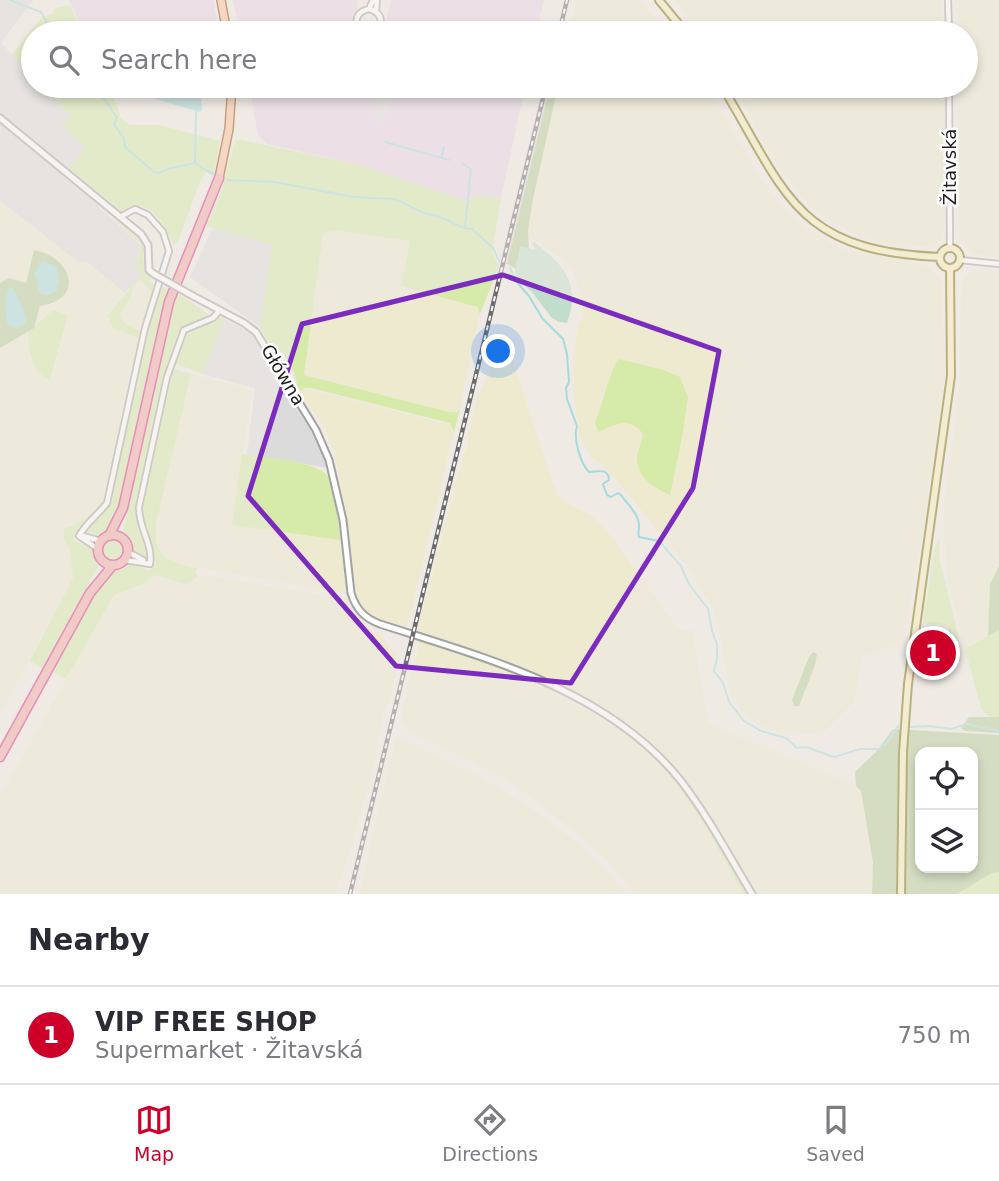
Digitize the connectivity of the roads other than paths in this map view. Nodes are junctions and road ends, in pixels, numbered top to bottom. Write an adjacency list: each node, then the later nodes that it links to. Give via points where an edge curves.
1 (221, 0): 7 (main road)
2 (375, 0): 5 (street); 6 (street)
3 (659, 0): 10 (main road)
4 (948, 0): 11 (street)
5 (369, 9): 6 (street); 8 (street)
6 (376, 12): 9 (street)
7 (225, 21)
8 (356, 21)
9 (381, 21)
10 (676, 21)
11 (948, 21)
12 (231, 98): 16 (main road)
13 (729, 98): 19 (main road, via 772,176 817,225 864,246)
14 (950, 98): 18 (street, Žitavská)
15 (0, 118): 17 (street, Główna)
16 (219, 178): 24 (highway, via 169,302)
17 (120, 217): 23 (street, Główna, bridge, via 147,242 149,270); 27 (street, via 135,209 148,215 163,232 169,251 145,328 107,503 79,536)
18 (950, 248): 19 (main road); 20 (main road, via 958,252)
19 (940, 257): 22 (main road)
20 (960, 260): 21 (street); 22 (main road)
21 (999, 264)
22 (950, 268): 34 (main road, via 951,376 913,637 905,730)
23 (220, 310): 28 (street, via 214,318 184,330 178,341 139,507 139,523 151,549 150,564); 33 (street, Główna, via 260,337 330,460 356,608 370,620 540,680 614,719 680,780)
24 (123, 509): 25 (highway); 26 (highway)
25 (109, 536): 26 (highway); 27 (highway)
26 (125, 540): 28 (highway)
27 (100, 545): 29 (highway)
28 (127, 556): 30 (highway)
29 (101, 559): 30 (highway); 31 (highway)
30 (113, 565): 31 (highway)
31 (90, 593): 32 (highway)
32 (0, 757)
33 (752, 894)
34 (901, 894)

